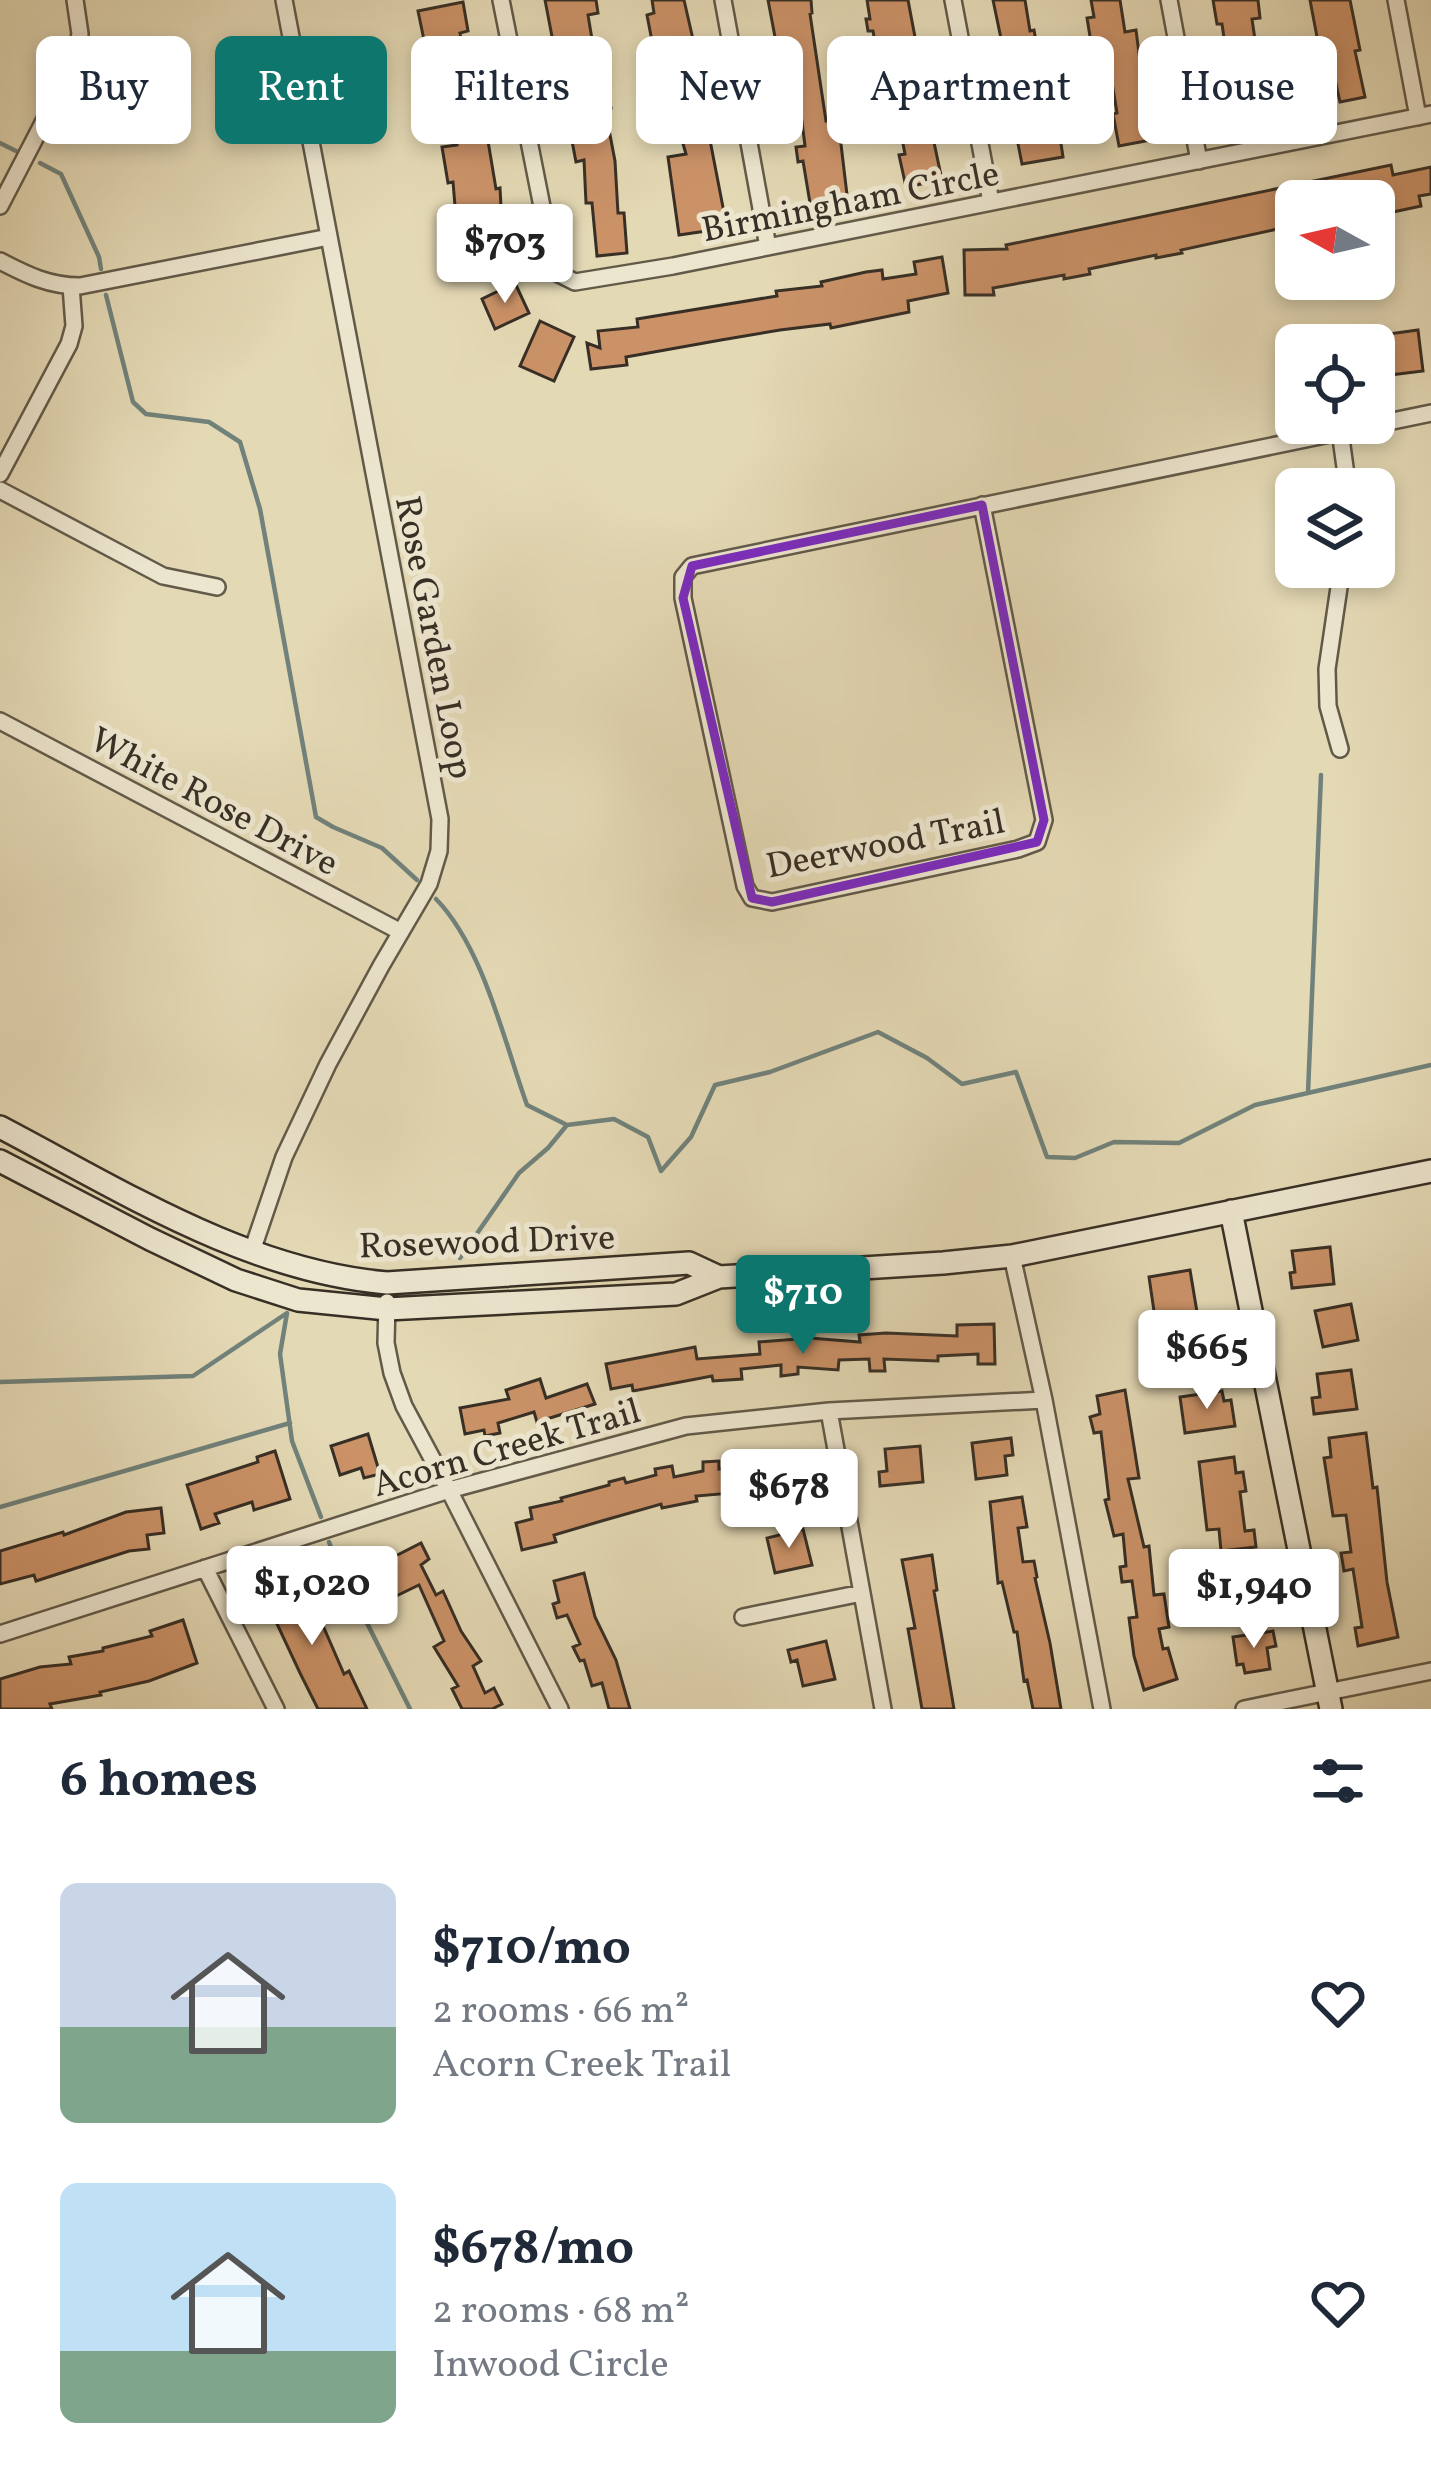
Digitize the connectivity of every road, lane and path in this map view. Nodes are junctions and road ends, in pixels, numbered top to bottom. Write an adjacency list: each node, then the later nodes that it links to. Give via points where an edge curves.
1 (75, 0): 11 (street, via 73,65)
2 (284, 0): 12 (street, Rose Garden Loop)
3 (500, 0): 13 (street, Birmingham Circle, via 555,272 575,282 598,280)
4 (723, 0): 13 (street)
5 (952, 0): 10 (street)
6 (1169, 0): 9 (street)
7 (1396, 0): 8 (street)
8 (1424, 115): 9 (street, Birmingham Circle)
9 (1199, 160): 10 (street, Birmingham Circle)
10 (991, 202): 13 (street, Birmingham Circle)
11 (0, 206)
12 (329, 237): 15 (street); 26 (street, Rose Garden Loop, via 440,819 430,884)
13 (768, 247)
14 (0, 260): 15 (street)
15 (71, 286): 19 (street, via 69,344)
16 (1431, 412): 17 (street, Deerwood Trail)
17 (1395, 420)
18 (1277, 444): 21 (street, Deerwood Trail)
19 (0, 474)
20 (0, 490): 22 (street, via 163,576)
21 (982, 505): 21 (street, Deerwood Trail, via 692,566 683,578 752,898 772,902 1037,842 1044,820)
22 (217, 587)
23 (1339, 588): 25 (street, via 1327,669)
24 (0, 721): 26 (street, White Rose Drive)
25 (1340, 749)
26 (401, 932): 31 (street, Rose Garden Loop, via 284,1157)
27 (0, 1127): 31 (main road, Rosewood Drive)
28 (0, 1161): 35 (main road, Rosewood Drive, via 236,1280 298,1300)
29 (1431, 1171): 30 (main road, Rosewood Drive)
30 (1231, 1210): 32 (main road, Rosewood Drive); 44 (main road)
31 (252, 1251): 34 (main road, Rosewood Drive)
32 (1012, 1256): 33 (main road, Rosewood Drive); 36 (street)
33 (719, 1277): 34 (main road, Rosewood Drive, via 689,1263); 35 (main road, Rosewood Drive, via 676,1294)
34 (387, 1283): 35 (street)
35 (387, 1309): 38 (street, via 398,1390)
36 (1044, 1400): 37 (street, Acorn Creek Trail); 48 (street)
37 (829, 1411): 38 (street, Acorn Creek Trail, via 686,1426); 40 (street)
38 (449, 1490): 39 (street, Acorn Creek Trail); 46 (street)
39 (205, 1568): 42 (street, Acorn Creek Trail); 45 (street)
40 (862, 1593): 41 (street); 47 (street)
41 (743, 1617)
42 (0, 1634)
43 (1431, 1671): 44 (street)
44 (1329, 1701): 49 (street)
45 (276, 1709)
46 (560, 1709)
47 (883, 1709)
48 (1102, 1709)
49 (1244, 1709)

